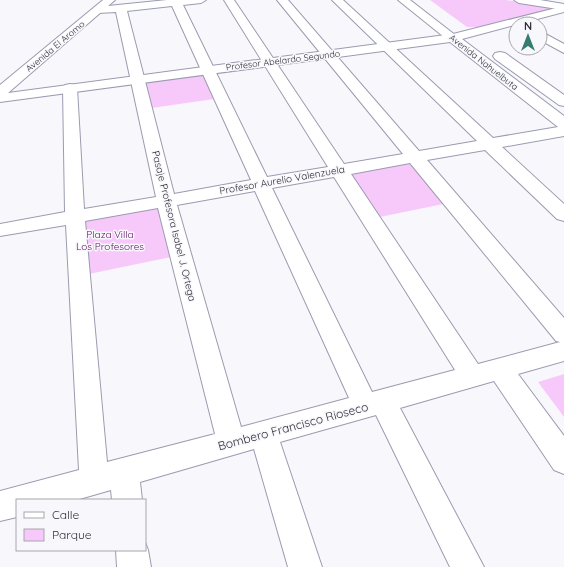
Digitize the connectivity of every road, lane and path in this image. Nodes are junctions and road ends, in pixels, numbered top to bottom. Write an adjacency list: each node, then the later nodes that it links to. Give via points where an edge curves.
1 (201, 0): 7 (street)
2 (229, 0): 18 (street)
3 (282, 0): 17 (street)
4 (337, 0): 15 (street)
5 (403, 0): 13 (street, Avenida Nahuelbuta)
6 (519, 0): 8 (street)
7 (176, 1): 9 (street); 19 (street)
8 (533, 1): 10 (street)
9 (116, 4): 20 (street, Pasaje Profesora Isabel J. Ortega); 22 (street, Avenida El Aromo, via 98,10)
10 (563, 9): 11 (street, Profesor Abelardo Segundo)
11 (542, 16)
12 (508, 25): 13 (street, Profesor Abelardo Segundo)
13 (461, 33): 15 (street, Profesor Abelardo Segundo); 24 (street, Avenida Nahuelbuta, via 486,46); 25 (street, Avenida Nahuelbuta)
14 (548, 40): 16 (street)
15 (386, 46): 17 (street, Profesor Abelardo Segundo); 27 (street)
16 (564, 49)
17 (328, 54): 18 (street, Profesor Abelardo Segundo); 28 (street)
18 (269, 62): 19 (street, Profesor Abelardo Segundo); 29 (street)
19 (207, 70): 20 (street, Profesor Abelardo Segundo); 30 (street)
20 (138, 79): 21 (street, Profesor Abelardo Segundo); 31 (street, Pasaje Profesora Isabel J. Ortega)
21 (70, 88): 23 (street, Profesor Abelardo Segundo); 33 (street)
22 (0, 92)
23 (0, 98)
24 (564, 102)
25 (564, 124)
26 (564, 131): 27 (street, Profesor Aurelio Valenzuela)
27 (489, 144): 28 (street, Profesor Aurelio Valenzuela); 32 (street)
28 (415, 157): 29 (street, Profesor Aurelio Valenzuela); 35 (street)
29 (339, 170): 30 (street, Profesor Aurelio Valenzuela); 38 (street)
30 (261, 184): 31 (street, Profesor Aurelio Valenzuela); 39 (street)
31 (166, 201): 33 (street, Profesor Aurelio Valenzuela); 41 (street, Pasaje Profesora Isabel J. Ortega)
32 (564, 215)
33 (75, 217): 34 (street, Profesor Aurelio Valenzuela); 43 (street)
34 (0, 230)
35 (564, 334)
36 (564, 351): 37 (street, Bombero Francisco Rioseco)
37 (500, 369): 38 (street, Bombero Francisco Rioseco); 42 (street)
38 (472, 376): 39 (street, Bombero Francisco Rioseco)
39 (374, 404): 40 (street, Bombero Francisco Rioseco); 51 (street)
40 (263, 434): 41 (street, Bombero Francisco Rioseco); 50 (street)
41 (231, 443): 44 (street, Bombero Francisco Rioseco)
42 (564, 460)
43 (94, 480): 44 (street, Bombero Francisco Rioseco); 45 (street, Bombero Francisco Rioseco)
44 (125, 486)
45 (27, 499)
46 (16, 502): 47 (street)
47 (0, 506)
48 (132, 551): 49 (street)
49 (134, 567)
50 (305, 567)
51 (467, 567)

